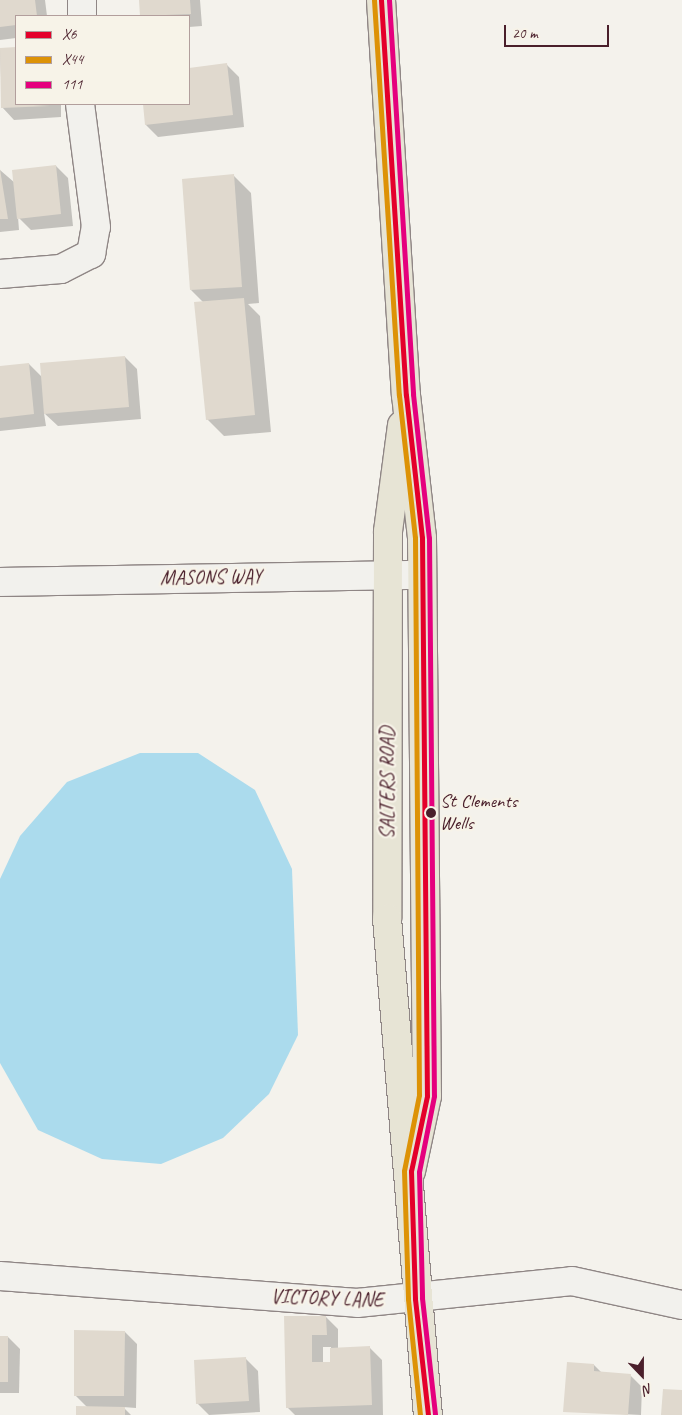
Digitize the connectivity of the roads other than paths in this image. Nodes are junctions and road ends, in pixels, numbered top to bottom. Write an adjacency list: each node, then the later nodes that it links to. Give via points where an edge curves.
1 (82, 0): 3 (street)
2 (381, 0): 6 (main road, SALTERS ROAD)
3 (82, 15)
4 (80, 105): 5 (street, via 96,227 91,254 61,269)
5 (0, 274)
6 (406, 395): 7 (main road, SALTERS ROAD, via 388,532); 8 (main road, SALTERS ROAD, via 421,496)
7 (387, 574): 8 (street, MASONS WAY); 9 (street, MASONS WAY); 10 (main road, SALTERS ROAD, via 387,918 399,1100)
8 (422, 575): 10 (main road, SALTERS ROAD, via 427,1096)
9 (0, 582)
10 (412, 1171): 12 (main road, SALTERS ROAD)
11 (0, 1276): 12 (street, VICTORY LANE, via 357,1303)
12 (415, 1299): 13 (street, VICTORY LANE, via 572,1281); 14 (main road, SALTERS ROAD)
13 (682, 1305)
14 (428, 1415)

